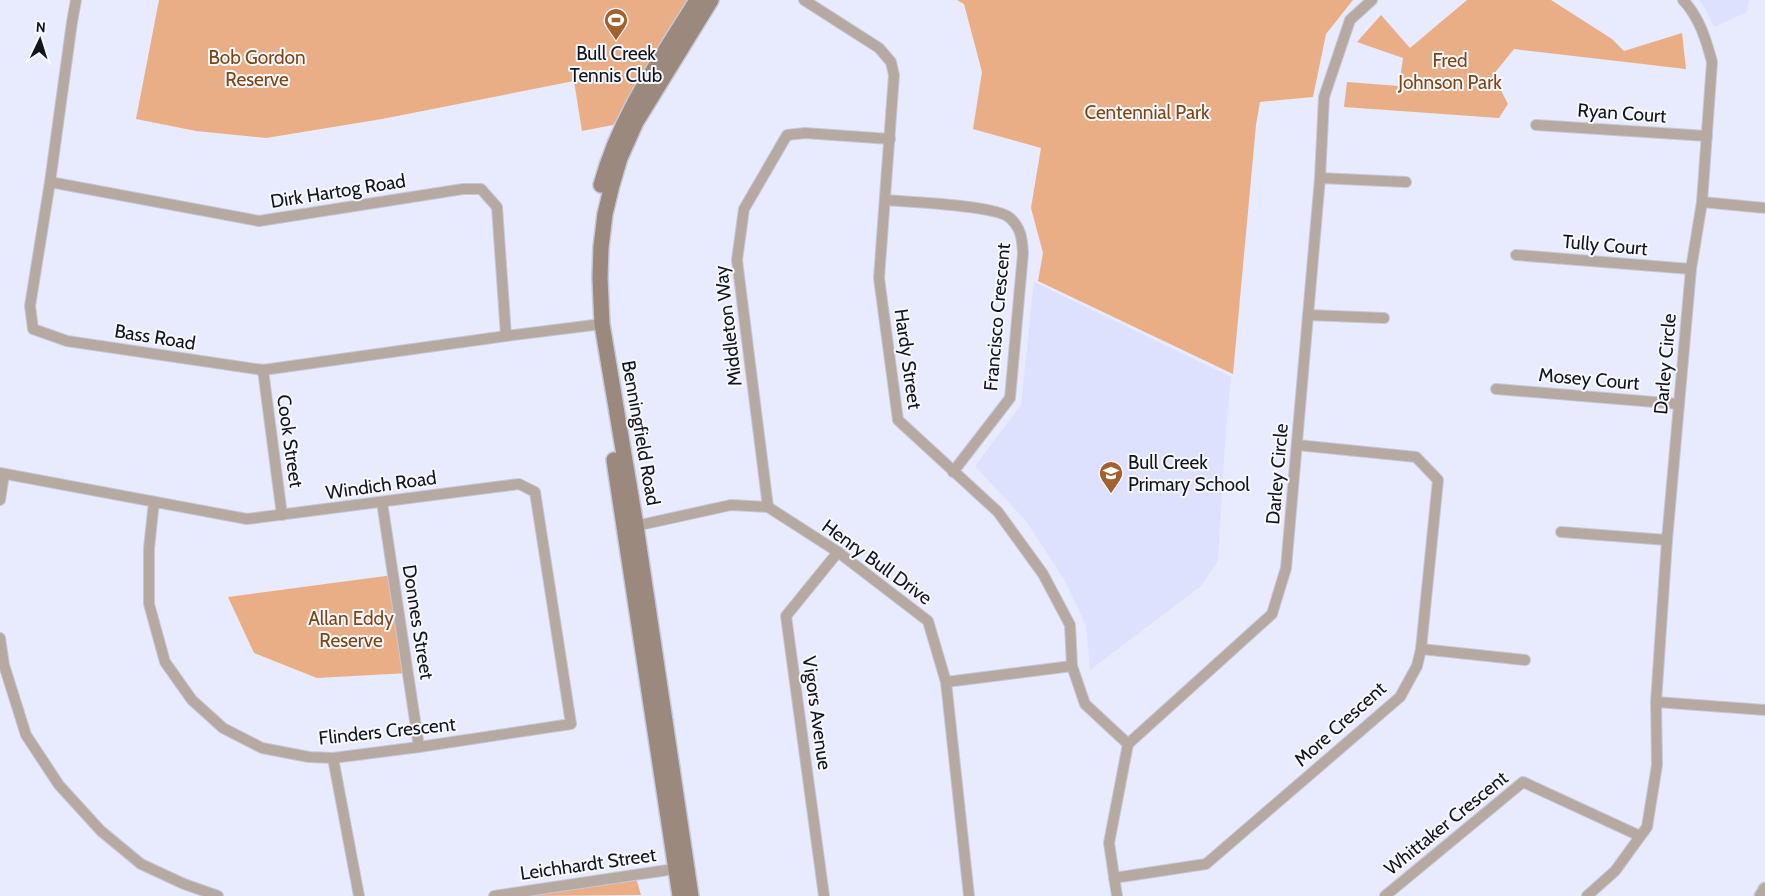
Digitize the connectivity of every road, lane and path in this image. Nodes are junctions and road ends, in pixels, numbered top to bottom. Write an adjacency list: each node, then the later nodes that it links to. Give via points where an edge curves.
1 (76, 0): 11 (street, Bass Road)
2 (697, 0): 20 (main road, Benningfield Road, via 633,104 608,160 591,246 590,288)
3 (711, 0): 20 (main road, Benningfield Road, via 636,122 615,172 601,247)
4 (804, 0): 9 (street, Hardy Street, via 879,48 891,62 894,75)
5 (1372, 0): 10 (street, Darley Circle, via 1350,20 1324,97)
6 (1683, 0): 8 (street, Darley Circle, via 1698,21 1712,62)
7 (1536, 125): 8 (street, Ryan Court)
8 (1707, 136): 14 (street, Darley Circle)
9 (890, 139): 13 (street, Hardy Street); 31 (street, Middleton Way, via 805,133 787,135 744,209 737,260)
10 (1320, 178): 12 (street); 18 (street, Darley Circle)
11 (50, 182): 21 (street, Dirk Hartog Road, via 259,221 463,189 482,189 497,207); 22 (street, Bass Road, via 30,306 33,329 67,341)
12 (1406, 182)
13 (885, 200): 26 (street, Hardy Street, via 879,278 898,420); 26 (street, Francisco Crescent, via 991,210 1009,216 1021,234 1023,252 1010,398)
14 (1702, 202): 15 (street); 17 (street, Darley Circle)
15 (1765, 208)
16 (1516, 255): 17 (street, Tully Court)
17 (1691, 269): 24 (street, Darley Circle)
18 (1308, 315): 19 (street); 25 (street, Darley Circle)
19 (1384, 318)
20 (598, 324): 21 (street, Bass Road); 33 (main road, Benningfield Road)
21 (506, 336): 22 (street, Bass Road)
22 (263, 370): 32 (street, Cook Street)
23 (1496, 389): 24 (street, Mosey Court)
24 (1679, 404): 35 (street, Darley Circle)
25 (1297, 445): 38 (street, More Crescent, via 1416,457 1438,480); 45 (street, Darley Circle, via 1286,568 1272,614)
26 (953, 472): 40 (street, Hardy Street, via 998,512 1043,574 1070,625)
27 (2, 474): 28 (street); 29 (street, Windich Road)
28 (0, 500)
29 (154, 502): 32 (street, Windich Road, via 247,519); 47 (street, Flinders Crescent, via 149,548 149,604 170,670 192,700 223,728 262,748)
30 (382, 502): 32 (street, Windich Road); 44 (street, Windich Road, via 519,484 535,492); 46 (street, Donnes Street)
31 (768, 507): 33 (street, Henry Bull Drive, via 731,505); 36 (street, Henry Bull Drive)
32 (282, 516)
33 (631, 527): 49 (main road, Benningfield Road)
34 (1561, 532): 35 (street)
35 (1667, 540): 42 (street, Darley Circle)
36 (838, 552): 41 (street, Henry Bull Drive, via 928,621); 57 (street, Vigors Avenue, via 786,616)
37 (0, 638): 52 (street, via 4,666 26,735 59,785 101,831 141,864)
38 (1421, 649): 39 (street); 50 (street, More Crescent, via 1418,666 1400,697 1206,864)
39 (1525, 660)
40 (1072, 666): 41 (street); 45 (street, Hardy Street, via 1085,704)
41 (946, 682): 58 (street, Henry Bull Drive)
42 (1656, 702): 43 (street); 48 (street, Darley Circle, via 1657,765 1647,827)
43 (1765, 710)
44 (571, 724): 46 (street, Flinders Crescent)
45 (1128, 744): 50 (street, via 1109,843)
46 (419, 747): 47 (street, Flinders Crescent)
47 (334, 758): 53 (street)
48 (1640, 836): 60 (street, Whittaker Crescent, via 1523,782); 61 (street, Darley Circle, via 1627,857)
49 (682, 868): 54 (street, Leichhardt Street); 55 (main road, Benningfield Road); 56 (main road, Benningfield Road)
50 (1114, 878): 59 (street)
51 (1765, 889): 62 (street)
52 (218, 896)
53 (359, 896)
54 (494, 896)
55 (680, 896)
56 (691, 896)
57 (824, 896)
58 (969, 896)
59 (1117, 896)
60 (1385, 896)
61 (1587, 896)
62 (1762, 896)

